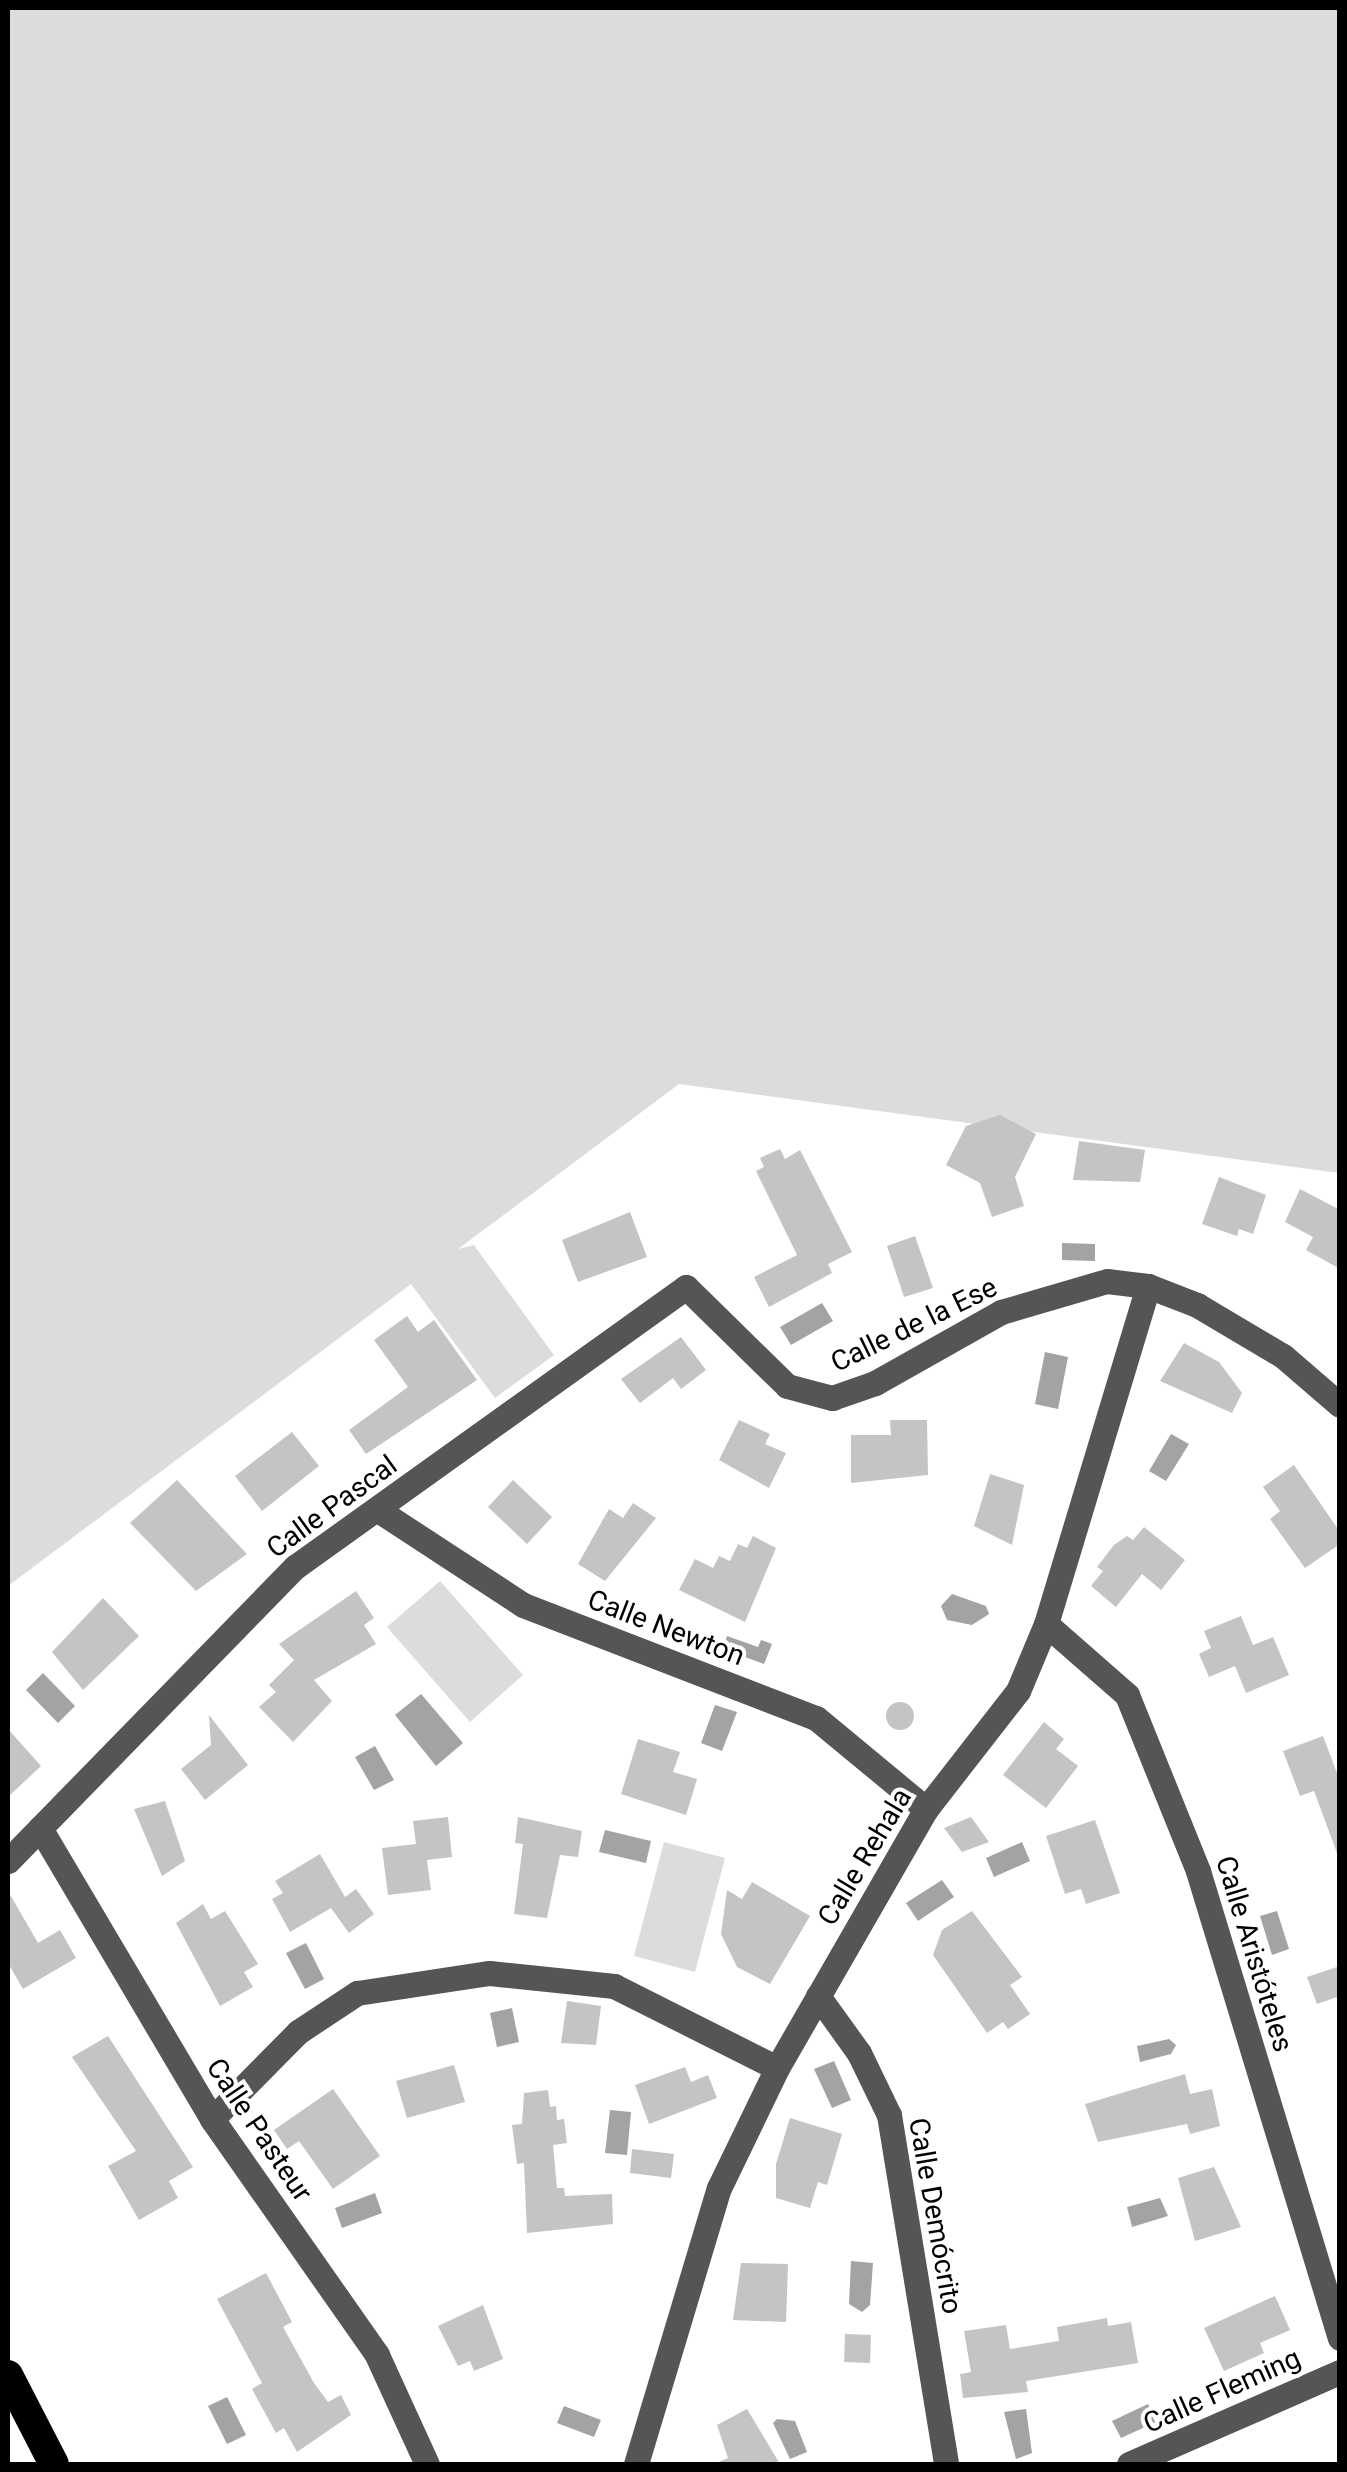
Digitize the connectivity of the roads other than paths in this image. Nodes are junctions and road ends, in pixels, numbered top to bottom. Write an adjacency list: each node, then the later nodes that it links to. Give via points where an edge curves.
1 (1148, 1286): 2 (street, Calle de la Ese, via 1107,1282 1002,1312 874,1383 832,1398 786,1386); 3 (street, Calle de la Ese, via 1197,1305 1283,1356); 5 (street, Calle Rehala)
2 (686, 1287): 4 (street, Calle Pascal)
3 (1340, 1406)
4 (378, 1510): 6 (street, Calle Newton, via 524,1605 816,1718); 7 (street, Calle Pascal, via 295,1567)
5 (1046, 1624): 6 (street, Calle Rehala, via 1018,1691); 12 (street, Calle Aristóteles, via 1126,1695 1141,1730 1198,1870)
6 (926, 1809): 9 (street, Calle Rehala)
7 (40, 1828): 8 (street, Calle Pascal); 11 (street, Calle Pasteur)
8 (8, 1861)
9 (818, 1996): 10 (street, Calle Rehala); 18 (street, Calle Demócrito, via 859,2052 889,2115)
10 (777, 2068): 11 (street, via 614,1986 489,1973 357,1993 298,2032); 17 (street, Calle Rehala, via 719,2188)
11 (212, 2119): 16 (street, Calle Pasteur, via 377,2355)
12 (1340, 2338)
13 (1340, 2372): 19 (street, Calle Fleming)
14 (8, 2375): 15 (highway)
15 (54, 2464)
16 (427, 2464)
17 (636, 2464)
18 (946, 2464)
19 (1130, 2464)

